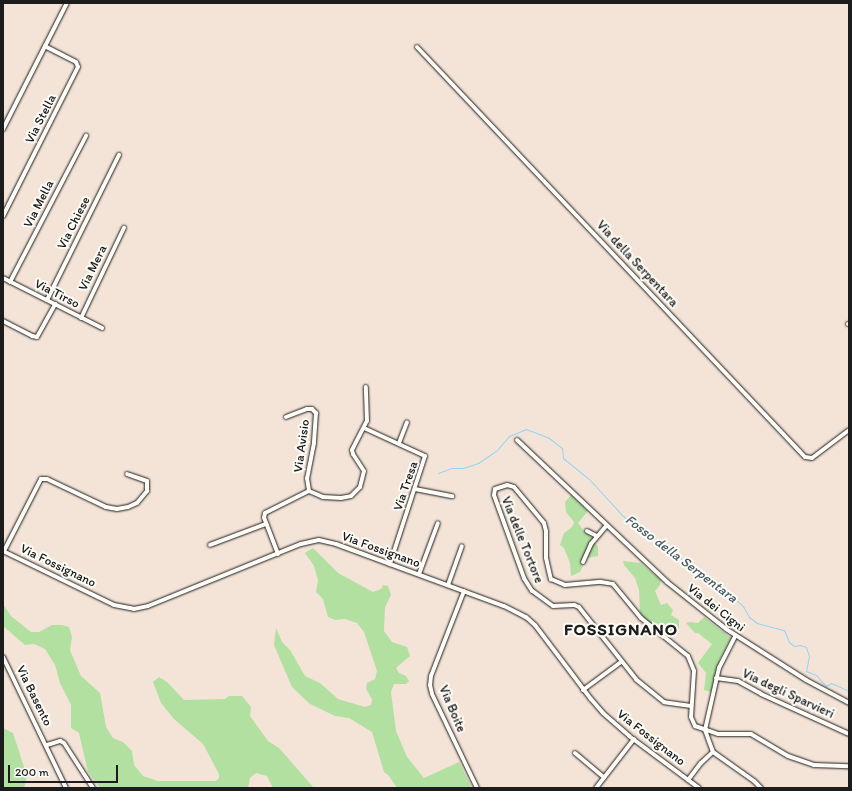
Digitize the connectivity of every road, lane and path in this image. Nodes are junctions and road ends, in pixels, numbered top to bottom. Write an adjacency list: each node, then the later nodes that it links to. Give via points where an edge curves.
1 (67, 3): 2 (street)
2 (45, 46): 4 (street); 7 (street, Via Stella, via 76,62 78,67)
3 (417, 47): 20 (street, Via della Serpentara, via 805,457 811,458)
4 (3, 129)
5 (86, 136): 10 (street, Via Mella)
6 (119, 155): 11 (street, Via Chiese)
7 (3, 216)
8 (124, 228): 13 (street, Via Mera)
9 (3, 278): 10 (street, Via Tirso)
10 (10, 282): 11 (street, Via Tirso)
11 (47, 300): 12 (street, Via Tirso)
12 (55, 304): 13 (street, Via Tirso); 14 (street, via 37,336)
13 (81, 318): 15 (street, Via Tirso)
14 (3, 321)
15 (102, 328)
16 (366, 387): 19 (street, Via Avisio, via 367,416)
17 (286, 417): 25 (street, Via Avisio, via 308,409 316,413 314,443 307,478)
18 (407, 422): 22 (street)
19 (364, 428): 22 (street, Via Tresa); 25 (street, Via Avisio, via 352,450 364,471 362,482 356,492 345,498 332,498 321,497)
20 (849, 430)
21 (517, 440): 29 (street, Via dei Cigni)
22 (399, 443): 24 (street, Via Tresa, via 425,456)
23 (128, 474): 34 (street, via 147,481 147,491 137,503 117,509 106,507 47,479 41,479)
24 (415, 489): 26 (street); 37 (street, Via Tresa)
25 (309, 491): 28 (street, Via Avisio, via 265,513)
26 (452, 496)
27 (438, 523): 38 (street)
28 (266, 524): 32 (street); 35 (street)
29 (606, 526): 31 (street); 41 (street, Via dei Cigni, via 667,582)
30 (587, 531): 31 (street)
31 (597, 536): 36 (street)
32 (210, 545)
33 (462, 546): 39 (street)
34 (4, 551): 35 (street, Via Fossignano, via 114,604 132,609 145,608)
35 (278, 554): 37 (street, Via Fossignano, via 321,540)
36 (583, 562)
37 (390, 564): 38 (street, Via Fossignano)
38 (419, 574): 39 (street, Via Fossignano)
39 (448, 585): 40 (street, Via Fossignano)
40 (464, 591): 46 (street, Via Fossignano, via 510,608 530,620); 60 (street, Via Boite, via 430,683 432,694)
41 (735, 636): 45 (street); 47 (street, Via dei Cigni)
42 (3, 657): 44 (street, Via Basento)
43 (621, 662): 46 (street); 48 (street, via 634,678 663,701 674,705); 48 (street, Via delle Tortore, via 579,607 553,606 529,588 493,494 495,489 507,485 514,487 544,523 546,558 551,579 564,585 601,582 613,584 641,618 687,655 694,669)
44 (5, 665): 52 (street, Via Basento)
45 (716, 678): 49 (street); 50 (street, Via degli Sparvieri, via 736,681)
46 (583, 690): 51 (street, Via Fossignano, via 604,713)
47 (849, 703)
48 (691, 706): 49 (street, Via delle Tortore, via 692,722)
49 (705, 730): 53 (street); 55 (street, via 720,734 751,734 786,755 814,765)
50 (849, 734)
51 (634, 739): 56 (street); 57 (street, Via Fossignano)
52 (47, 745): 58 (street, Via Basento); 59 (street, Via Basento, via 60,741 64,743)
53 (713, 752): 57 (street, via 698,765); 63 (street)
54 (575, 754): 56 (street)
55 (849, 766)
56 (604, 778): 61 (street)
57 (688, 780): 62 (street, Via Fossignano)
58 (66, 788)
59 (93, 788)
60 (477, 788)
61 (596, 788)
62 (699, 788)
63 (761, 788)

